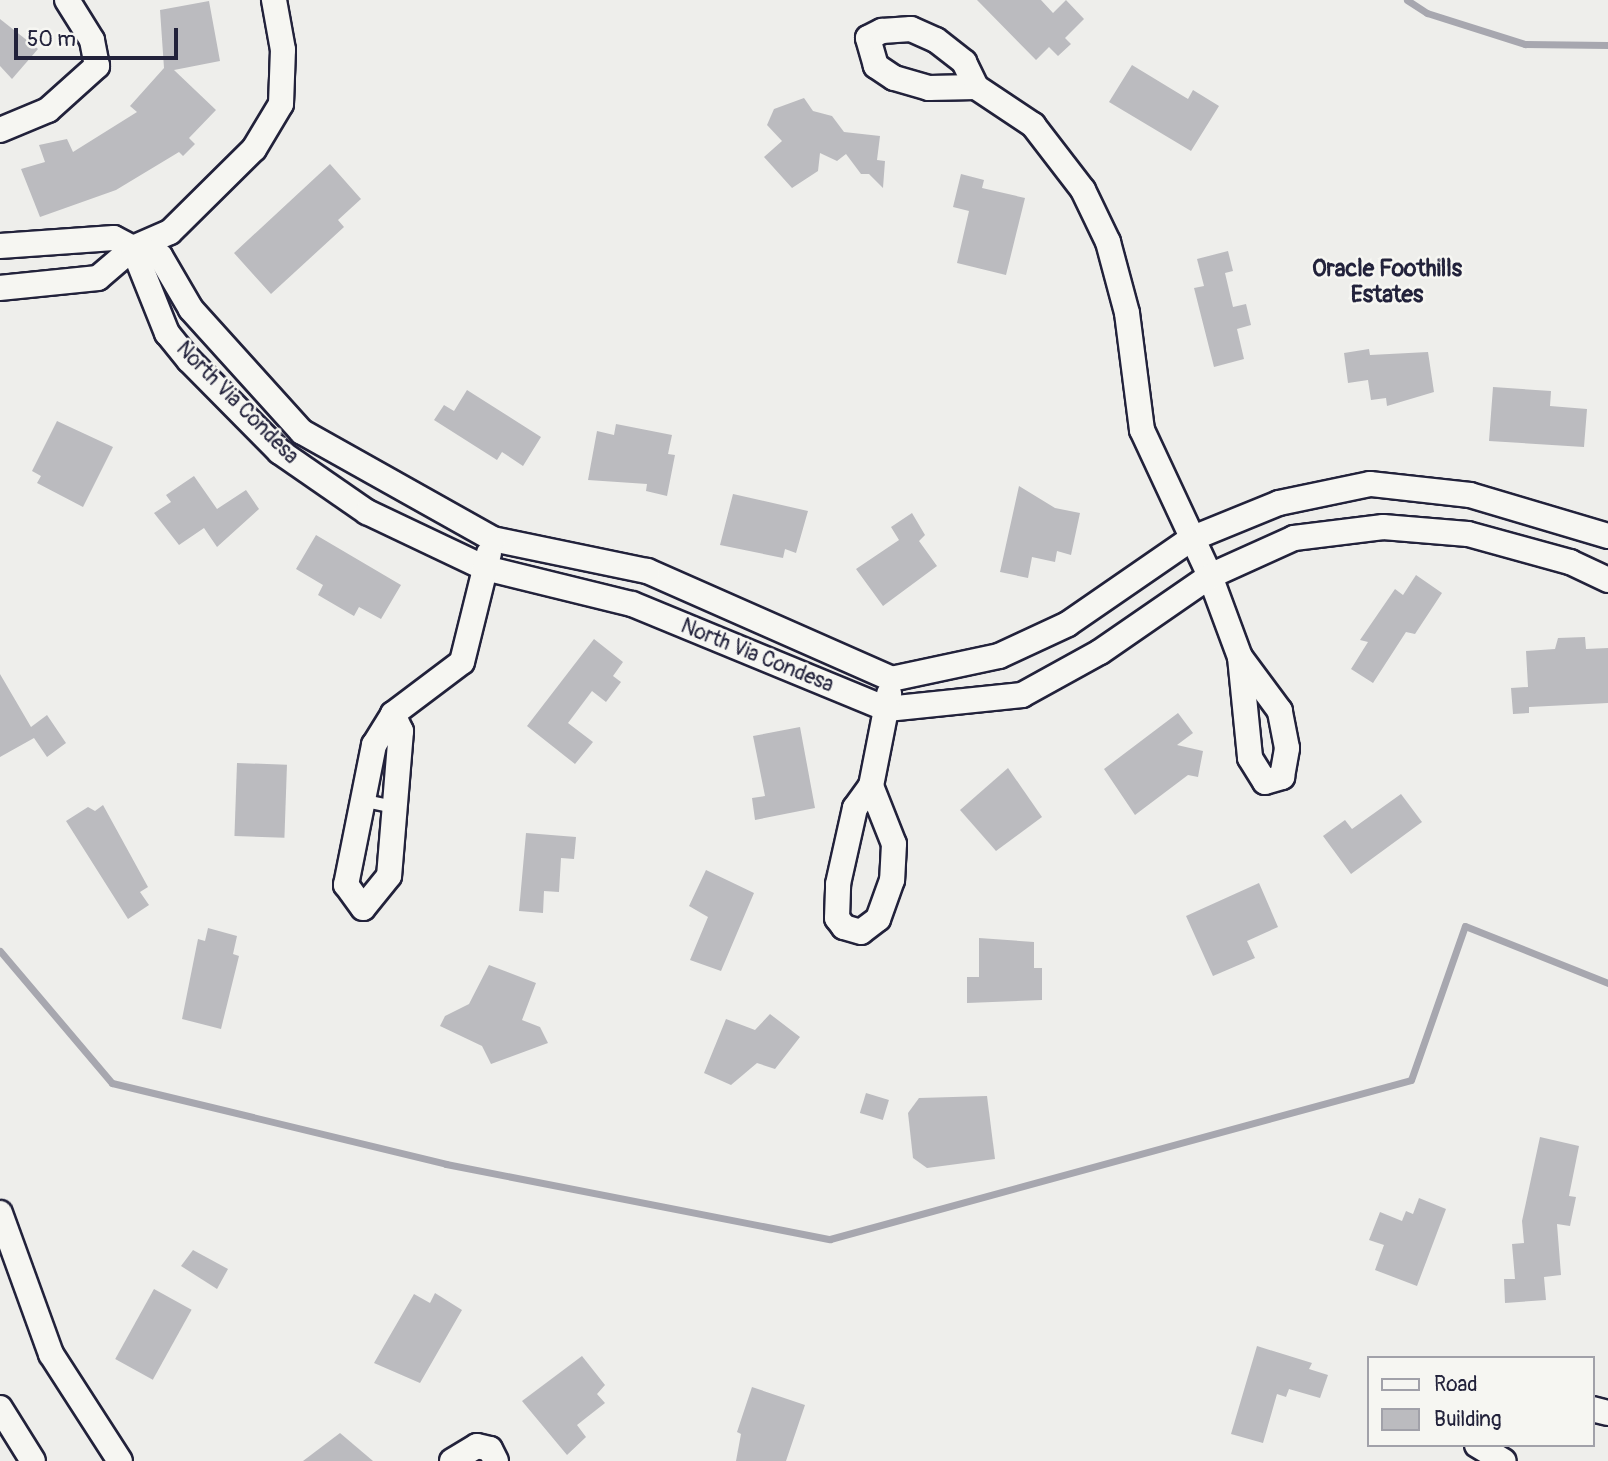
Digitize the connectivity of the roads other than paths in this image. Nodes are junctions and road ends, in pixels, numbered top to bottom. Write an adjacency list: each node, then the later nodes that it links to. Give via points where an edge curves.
1 (67, 0): 4 (street, via 92,40 97,65 48,110)
2 (274, 0): 6 (street, via 283,50 281,104 254,149 170,232)
3 (976, 87): 10 (street, via 1033,125 1083,190 1108,242 1127,313 1142,430)
4 (0, 130)
5 (0, 246): 6 (street, via 114,238)
6 (133, 248): 7 (street, via 98,278); 9 (street, North Via Condesa, via 160,256 191,309 302,432); 11 (street, North Via Condesa, via 167,333 280,452 367,512)
7 (0, 288)
8 (1608, 536): 10 (street, via 1470,495 1370,484 1279,503)
9 (493, 539): 11 (street); 15 (street, North Via Condesa, via 647,572)
10 (1191, 539): 12 (street); 15 (street, via 1068,624 999,656)
11 (485, 568): 16 (street, North Via Condesa, via 632,604); 17 (street, via 462,662)
12 (1210, 576): 13 (street, North Via Condesa, via 1293,538 1383,527 1468,534 1570,562); 14 (street); 16 (street, North Via Condesa, via 1100,652 1023,695)
13 (1608, 580)
14 (1240, 657)
15 (892, 679): 16 (street)
16 (887, 709): 18 (street)
17 (393, 714): 19 (street, via 374,744); 20 (street, via 401,731)
18 (871, 786): 18 (street, via 855,808 838,884 837,918 844,927 862,932 878,919 892,880 894,844)
19 (361, 800): 20 (lane); 20 (street, via 346,885 363,908 389,876)
20 (393, 807)
21 (0, 1213): 25 (street, via 51,1354)
22 (0, 1408): 24 (street)
23 (1480, 1447): 28 (street)
24 (33, 1461)
25 (120, 1461)
26 (452, 1461): 27 (street, via 477,1446 490,1449)
27 (496, 1461)
28 (1504, 1461)

